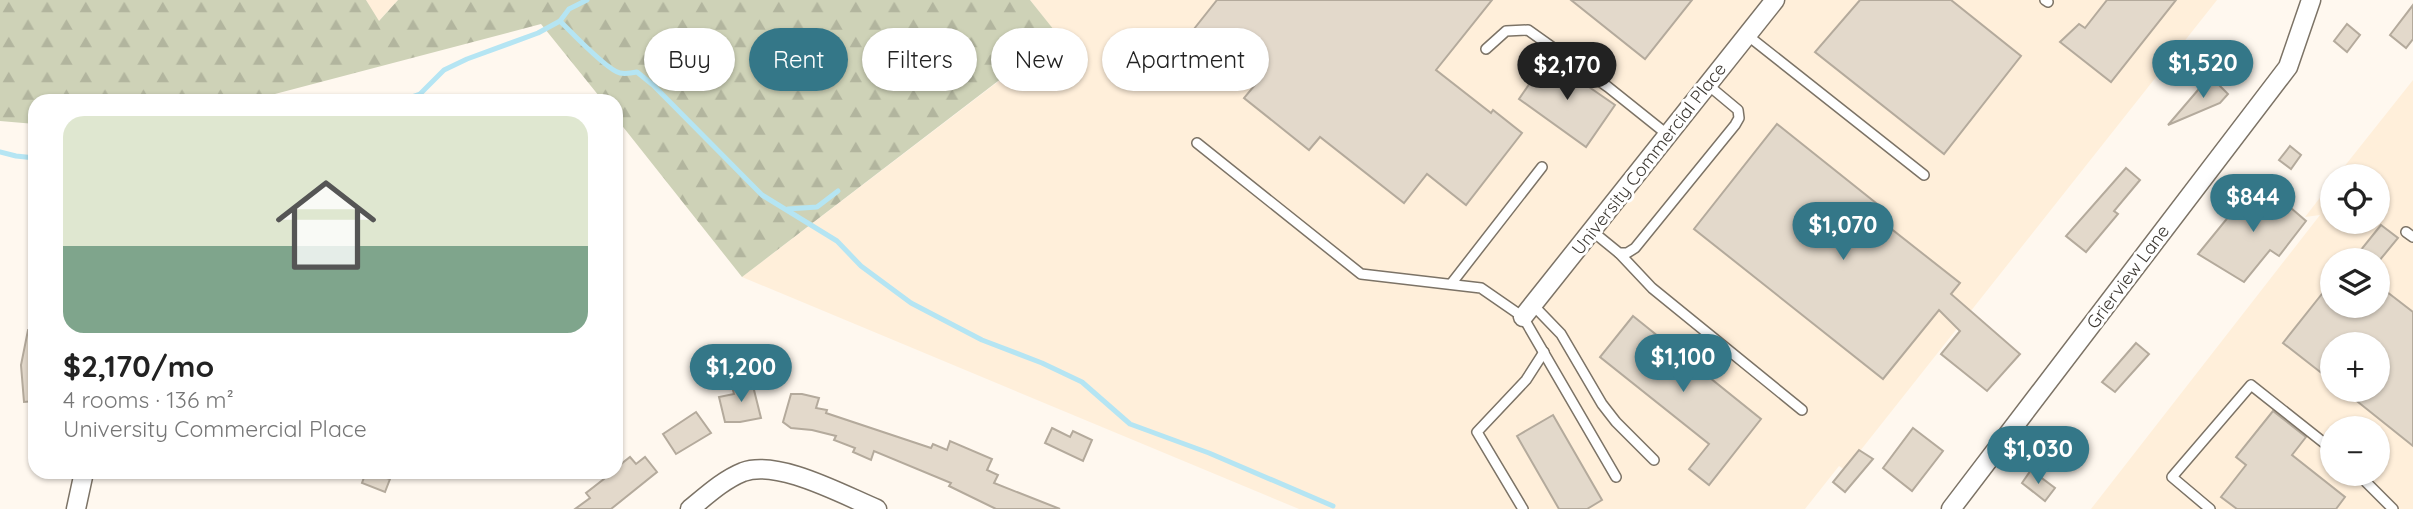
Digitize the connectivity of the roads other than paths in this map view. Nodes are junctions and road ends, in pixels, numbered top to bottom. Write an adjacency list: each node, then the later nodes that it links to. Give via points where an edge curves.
1 (1775, 0): 3 (street, University Commercial Place)
2 (2311, 0): 25 (street, Grierview Lane, via 2288,67)
3 (1747, 36): 5 (street, University Commercial Place); 9 (lane)
4 (1486, 50): 6 (lane, via 1506,30 1528,30)
5 (1708, 85): 6 (street, University Commercial Place); 11 (lane, via 1738,110 1739,118 1635,248)
6 (1668, 135): 10 (street, University Commercial Place)
7 (1197, 143): 12 (lane, via 1362,274)
8 (1542, 167): 12 (lane)
9 (1924, 175)
10 (1592, 231): 11 (lane); 13 (street, University Commercial Place)
11 (1619, 253): 15 (lane, via 1652,288)
12 (1451, 284): 13 (lane, via 1481,288)
13 (1528, 311): 14 (lane); 17 (lane, via 1561,334 1602,404)
14 (1544, 352): 18 (lane); 24 (lane, via 1526,380 1477,432)
15 (1802, 410)
16 (2320, 440): 26 (lane, via 2250,384 2172,477)
17 (1654, 460)
18 (1616, 477)
19 (82, 479): 21 (street)
20 (2370, 486): 27 (lane)
21 (76, 509)
22 (690, 509): 23 (street, via 743,472 771,469)
23 (877, 509)
24 (1523, 509)
25 (1951, 509)
26 (2210, 509)
27 (2393, 509)

